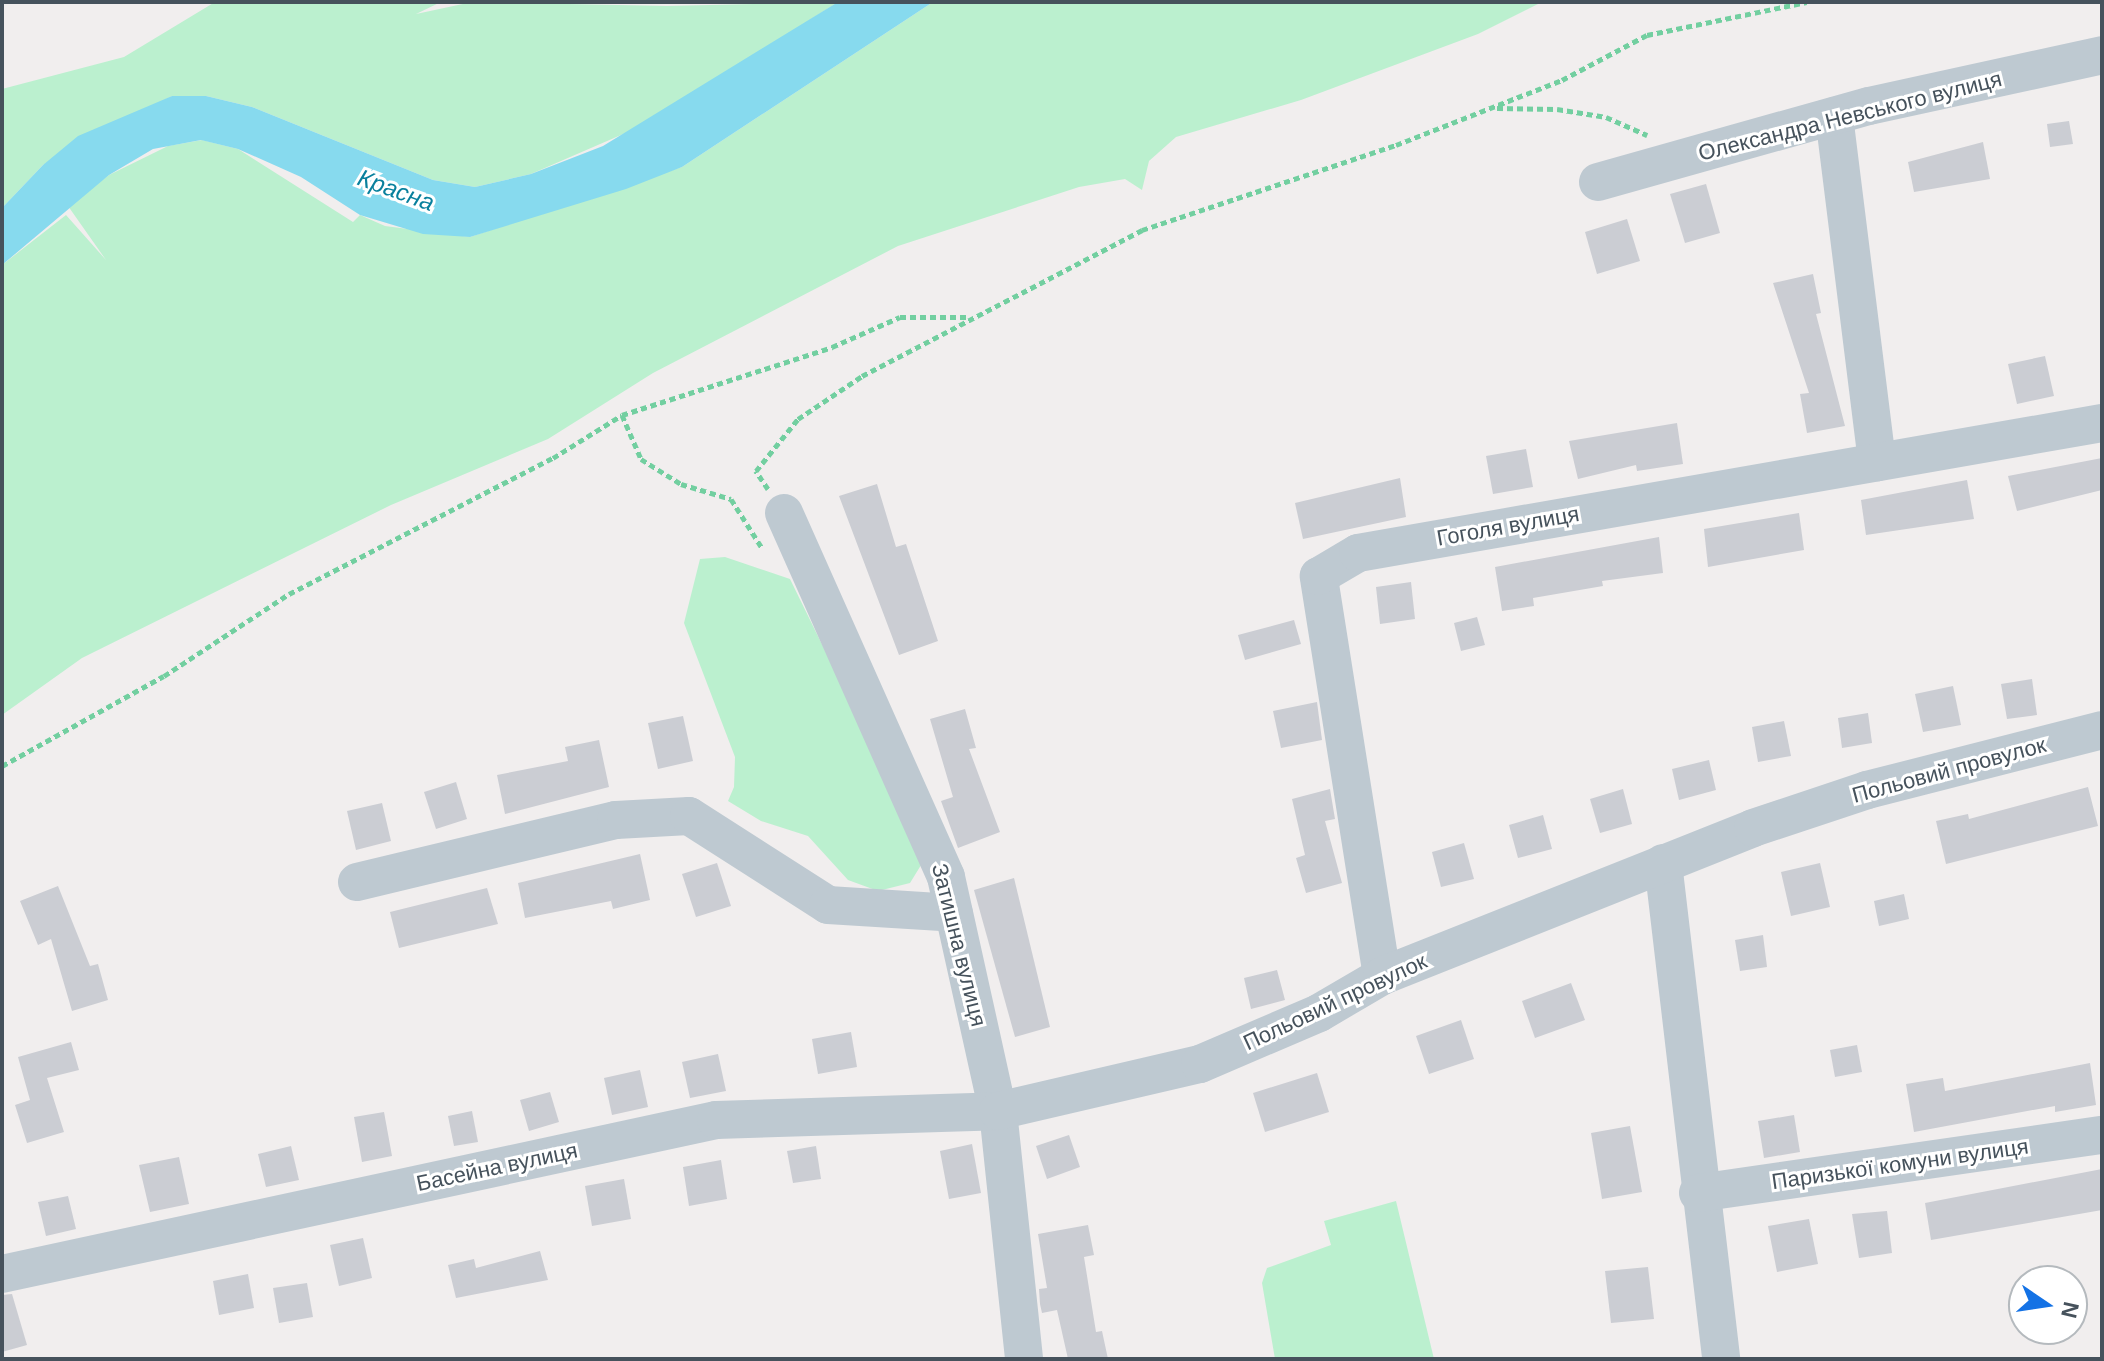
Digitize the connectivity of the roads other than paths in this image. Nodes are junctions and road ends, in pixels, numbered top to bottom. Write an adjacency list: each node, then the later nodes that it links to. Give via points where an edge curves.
1 (2102, 55): 2 (street, Олександра Невського вулиця)
2 (1834, 116): 3 (street, Олександра Невського вулиця); 5 (street)
3 (1598, 182)
4 (2102, 423): 5 (street, Гоголя вулиця)
5 (1877, 462): 11 (street, Гоголя вулиця, via 1358,553 1319,576)
6 (784, 513): 10 (street, Затишна вулиця, via 946,877)
7 (2102, 730): 8 (street, Польовий провулок, via 1867,790)
8 (1663, 863): 11 (street, Польовий провулок); 14 (street)
9 (357, 882): 10 (street, via 616,820 689,816 828,905)
10 (954, 913): 12 (street, Затишна вулиця)
11 (1382, 976): 12 (street, Польовий провулок, via 1319,1013 1200,1064)
12 (998, 1111): 15 (street, Басейна вулиця, via 716,1120); 16 (street, Затишна вулиця)
13 (2102, 1135): 14 (street, Паризької комуни вулиця)
14 (1698, 1193): 17 (street)
15 (2, 1274)
16 (1024, 1359)
17 (1721, 1359)

